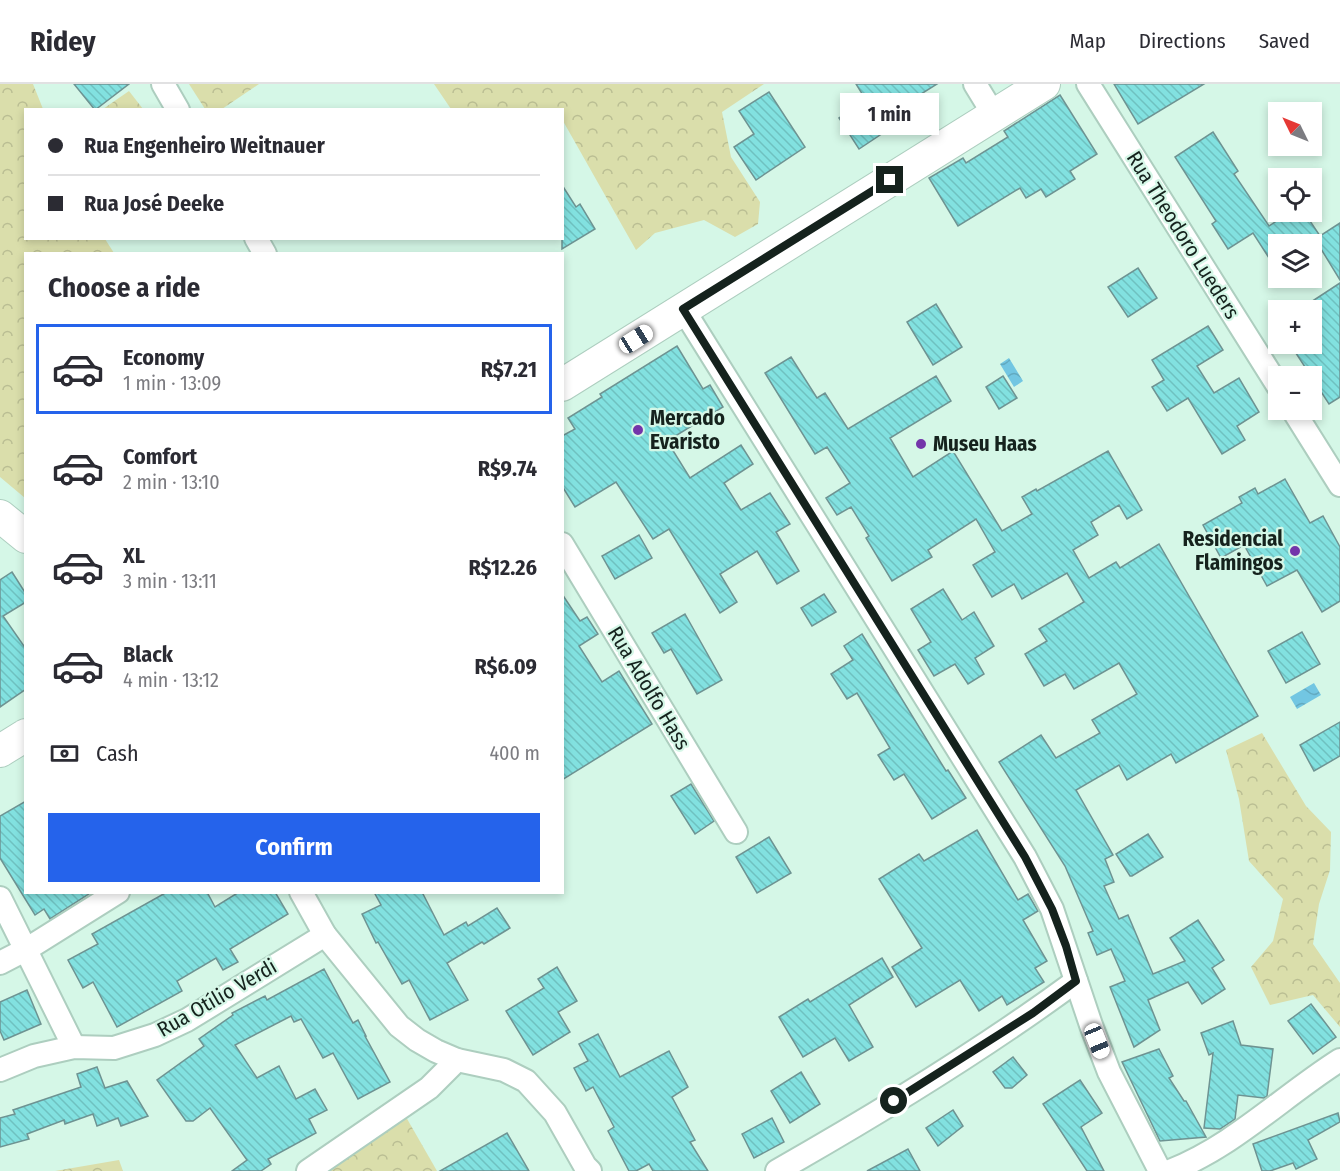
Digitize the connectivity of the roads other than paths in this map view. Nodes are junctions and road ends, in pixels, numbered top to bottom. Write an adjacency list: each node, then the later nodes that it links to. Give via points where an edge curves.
1 (163, 84): 5 (street)
2 (975, 84): 6 (street)
3 (1044, 84): 6 (street)
4 (1088, 84): 8 (street, Rua Theodoro Lueders)
5 (177, 108)
6 (994, 115): 7 (street)
7 (683, 309): 9 (street); 24 (street, via 1025,857 1052,909)
8 (1268, 370)
9 (564, 384)
10 (1299, 420): 11 (street)
11 (1340, 484)
12 (0, 516): 13 (street)
13 (24, 535)
14 (564, 547): 17 (street, Rua Adolfo Hass)
15 (24, 736): 16 (street)
16 (0, 752)
17 (736, 832)
18 (115, 894): 22 (street)
19 (302, 894): 21 (street)
20 (0, 898): 22 (street)
21 (325, 935): 25 (street, Rua Otílio Verdi, via 187,1020 155,1035 114,1048); 26 (street, via 399,1026)
22 (27, 950): 23 (street); 25 (street)
23 (0, 963)
24 (1076, 981): 31 (street, via 855,1127); 32 (street, via 1109,1072)
25 (74, 1047): 28 (street, Rua Otílio Verdi, via 34,1056)
26 (457, 1060): 29 (street, via 429,1088); 30 (street, via 504,1070 526,1081 555,1113)
27 (1340, 1060): 33 (street, via 1221,1145)
28 (0, 1070)
29 (308, 1171)
30 (590, 1171)
31 (777, 1171)
32 (1160, 1171)
33 (1170, 1171)

